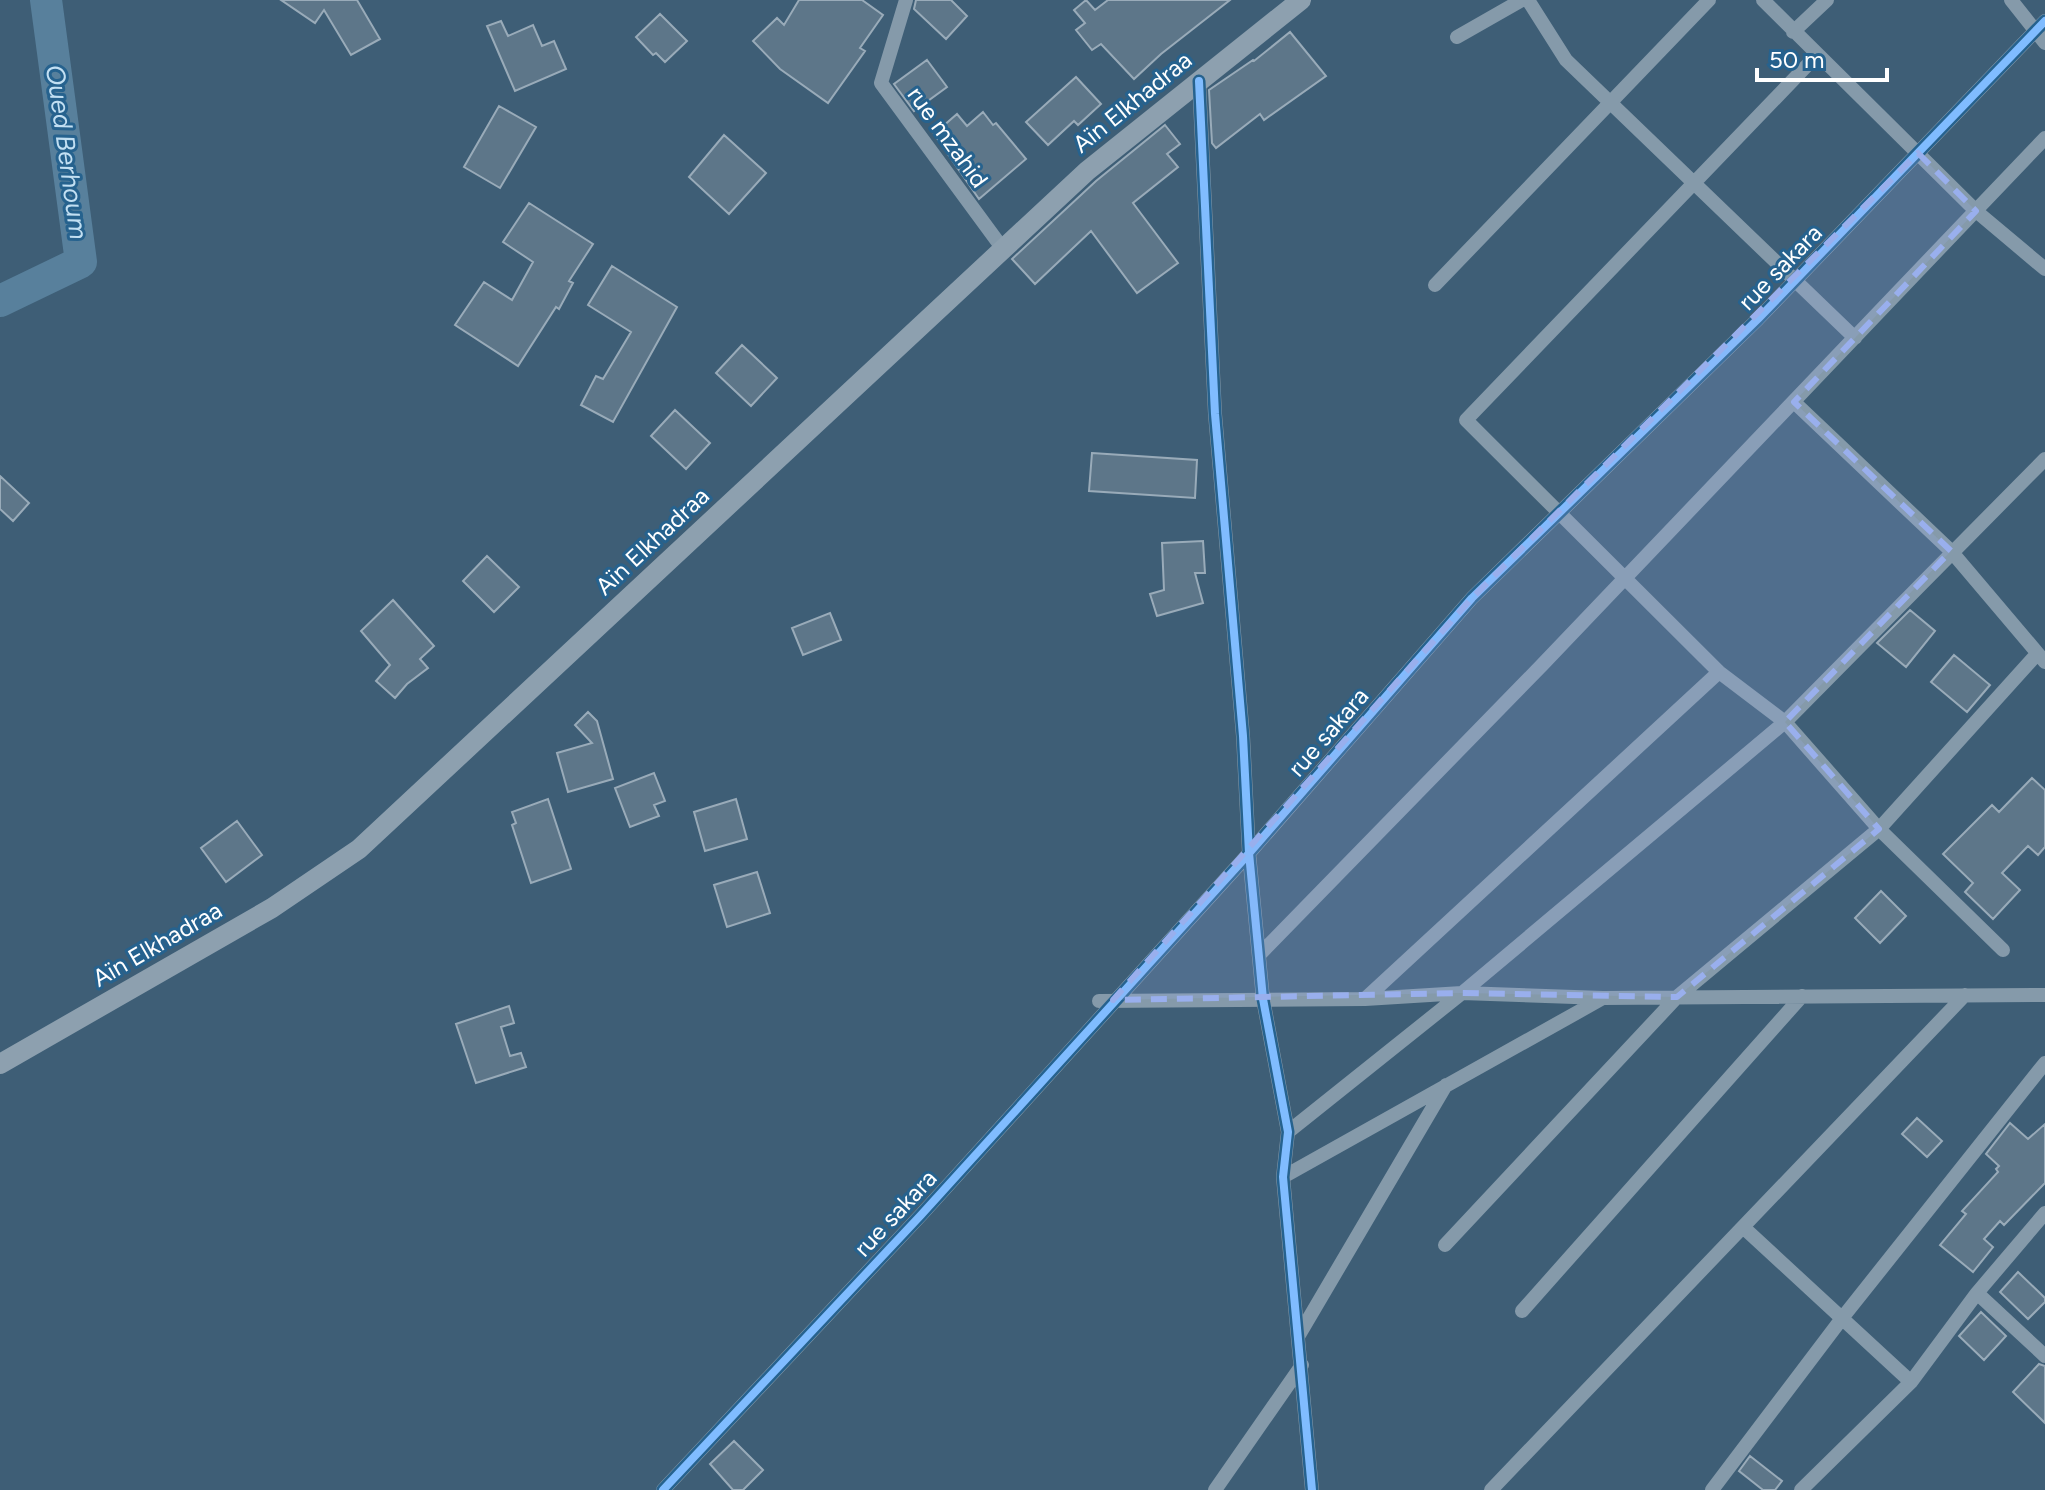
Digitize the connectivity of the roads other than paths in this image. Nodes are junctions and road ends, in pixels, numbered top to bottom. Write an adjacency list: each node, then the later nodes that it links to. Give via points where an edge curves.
1 (906, 0): 19 (street, rue mzahid, via 881,83)
2 (1301, 0): 13 (main road, Aïn Elkhadraa)
3 (1522, 0): 11 (street)
4 (1528, 0): 14 (street, via 1566,60)
5 (1709, 0): 14 (street)
6 (1763, 0): 9 (street)
7 (1827, 0): 9 (street)
8 (2011, 0): 10 (street)
9 (1793, 32): 12 (street)
10 (2041, 32): 16 (street, rue sakara)
11 (1457, 37)
12 (1817, 55): 16 (street); 17 (street)
13 (1199, 81): 19 (main road, Aïn Elkhadraa, via 1087,171); 33 (street, via 1215,414)
14 (1610, 103): 17 (street); 22 (street)
15 (2045, 138): 18 (street)
16 (1918, 153): 18 (street); 21 (street, rue sakara)
17 (1693, 183): 21 (street); 26 (street, via 1466,420)
18 (1976, 211): 20 (street); 23 (street)
19 (1003, 249): 46 (main road, Aïn Elkhadraa, via 359,849 272,908)
20 (2045, 269)
21 (1795, 281): 23 (street); 26 (street, rue sakara)
22 (1435, 285)
23 (1855, 338): 24 (street)
24 (1794, 402): 27 (street); 28 (street)
25 (2045, 459): 27 (street)
26 (1559, 513): 28 (street); 33 (street, rue sakara, via 1472,598)
27 (1951, 551): 29 (street); 31 (street)
28 (1625, 578): 30 (street); 35 (street)
29 (2041, 658): 32 (street)
30 (1719, 672): 31 (street); 43 (street)
31 (1785, 722): 32 (street); 36 (street)
32 (1879, 829): 34 (street); 40 (street)
33 (1249, 853): 35 (street); 44 (street, rue sakara)
34 (2003, 950)
35 (1259, 955): 42 (street)
36 (1462, 993): 41 (street); 43 (street); 48 (street)
37 (1965, 995): 38 (street); 39 (street); 51 (street)
38 (2045, 995)
39 (1802, 996): 40 (street); 54 (street)
40 (1677, 997): 41 (street); 52 (street)
41 (1603, 998): 47 (street)
42 (1263, 999): 43 (street); 44 (street); 48 (street)
43 (1365, 999)
44 (1106, 1000): 60 (street, rue sakara, via 921,1215)
45 (2045, 1063): 55 (street)
46 (0, 1064)
47 (1446, 1085): 49 (street); 56 (street)
48 (1288, 1132): 49 (street)
49 (1283, 1177): 56 (street)
50 (2045, 1213): 53 (street)
51 (1743, 1227): 55 (street); 63 (street)
52 (1445, 1245)
53 (1977, 1293): 57 (street); 59 (street)
54 (1522, 1311)
55 (1843, 1317): 59 (street); 64 (street)
56 (1299, 1335): 58 (street)
57 (2045, 1356)
58 (1302, 1365): 61 (street); 62 (street)
59 (1911, 1382): 65 (street)
60 (663, 1490)
61 (1215, 1490)
62 (1312, 1490)
63 (1491, 1490)
64 (1712, 1490)
65 (1801, 1490)

